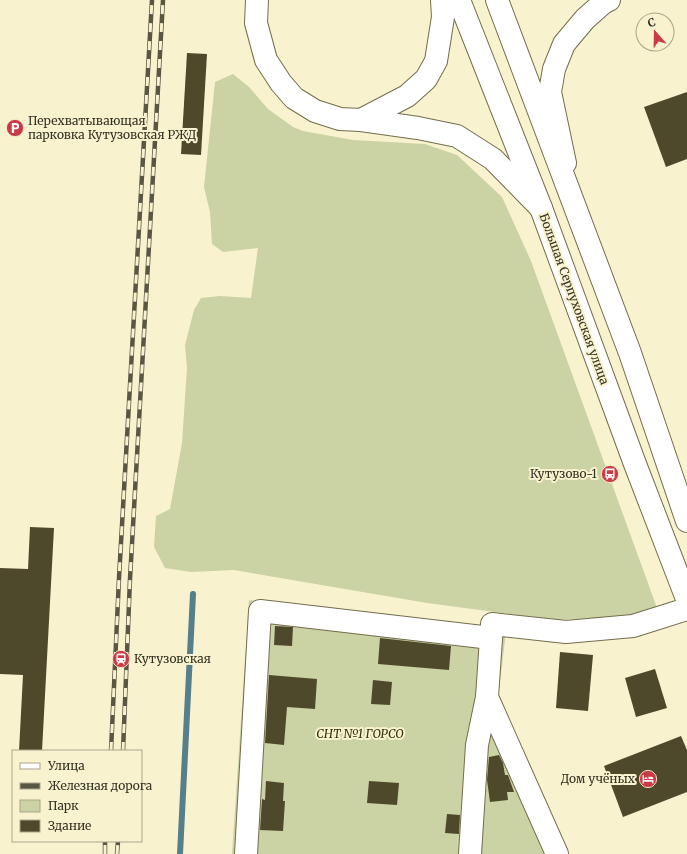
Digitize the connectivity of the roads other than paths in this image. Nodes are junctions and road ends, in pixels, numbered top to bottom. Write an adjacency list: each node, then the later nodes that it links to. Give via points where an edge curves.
1 (257, 0): 6 (main road, via 256,23 266,60 294,98 315,111 340,119)
2 (442, 0): 6 (main road, via 443,17 436,61 426,79 407,96)
3 (458, 0): 8 (main road, Большая Серпуховская улица)
4 (497, 0): 7 (main road)
5 (609, 0): 7 (main road, via 585,19 564,44 554,69 550,92)
6 (361, 120): 8 (main road, via 457,136 494,159)
7 (573, 199): 9 (main road, via 630,353)
8 (541, 208): 10 (main road, Большая Серпуховская улица)
9 (687, 521)
10 (687, 599)
11 (687, 609): 12 (main road, via 633,626 566,632 492,624)
12 (491, 638): 13 (main road); 16 (main road, via 260,611)
13 (487, 697): 14 (main road); 15 (main road)
14 (505, 739): 15 (main road, via 490,735); 18 (main road)
15 (477, 745): 17 (main road)
16 (246, 854)
17 (470, 854)
18 (557, 854)

